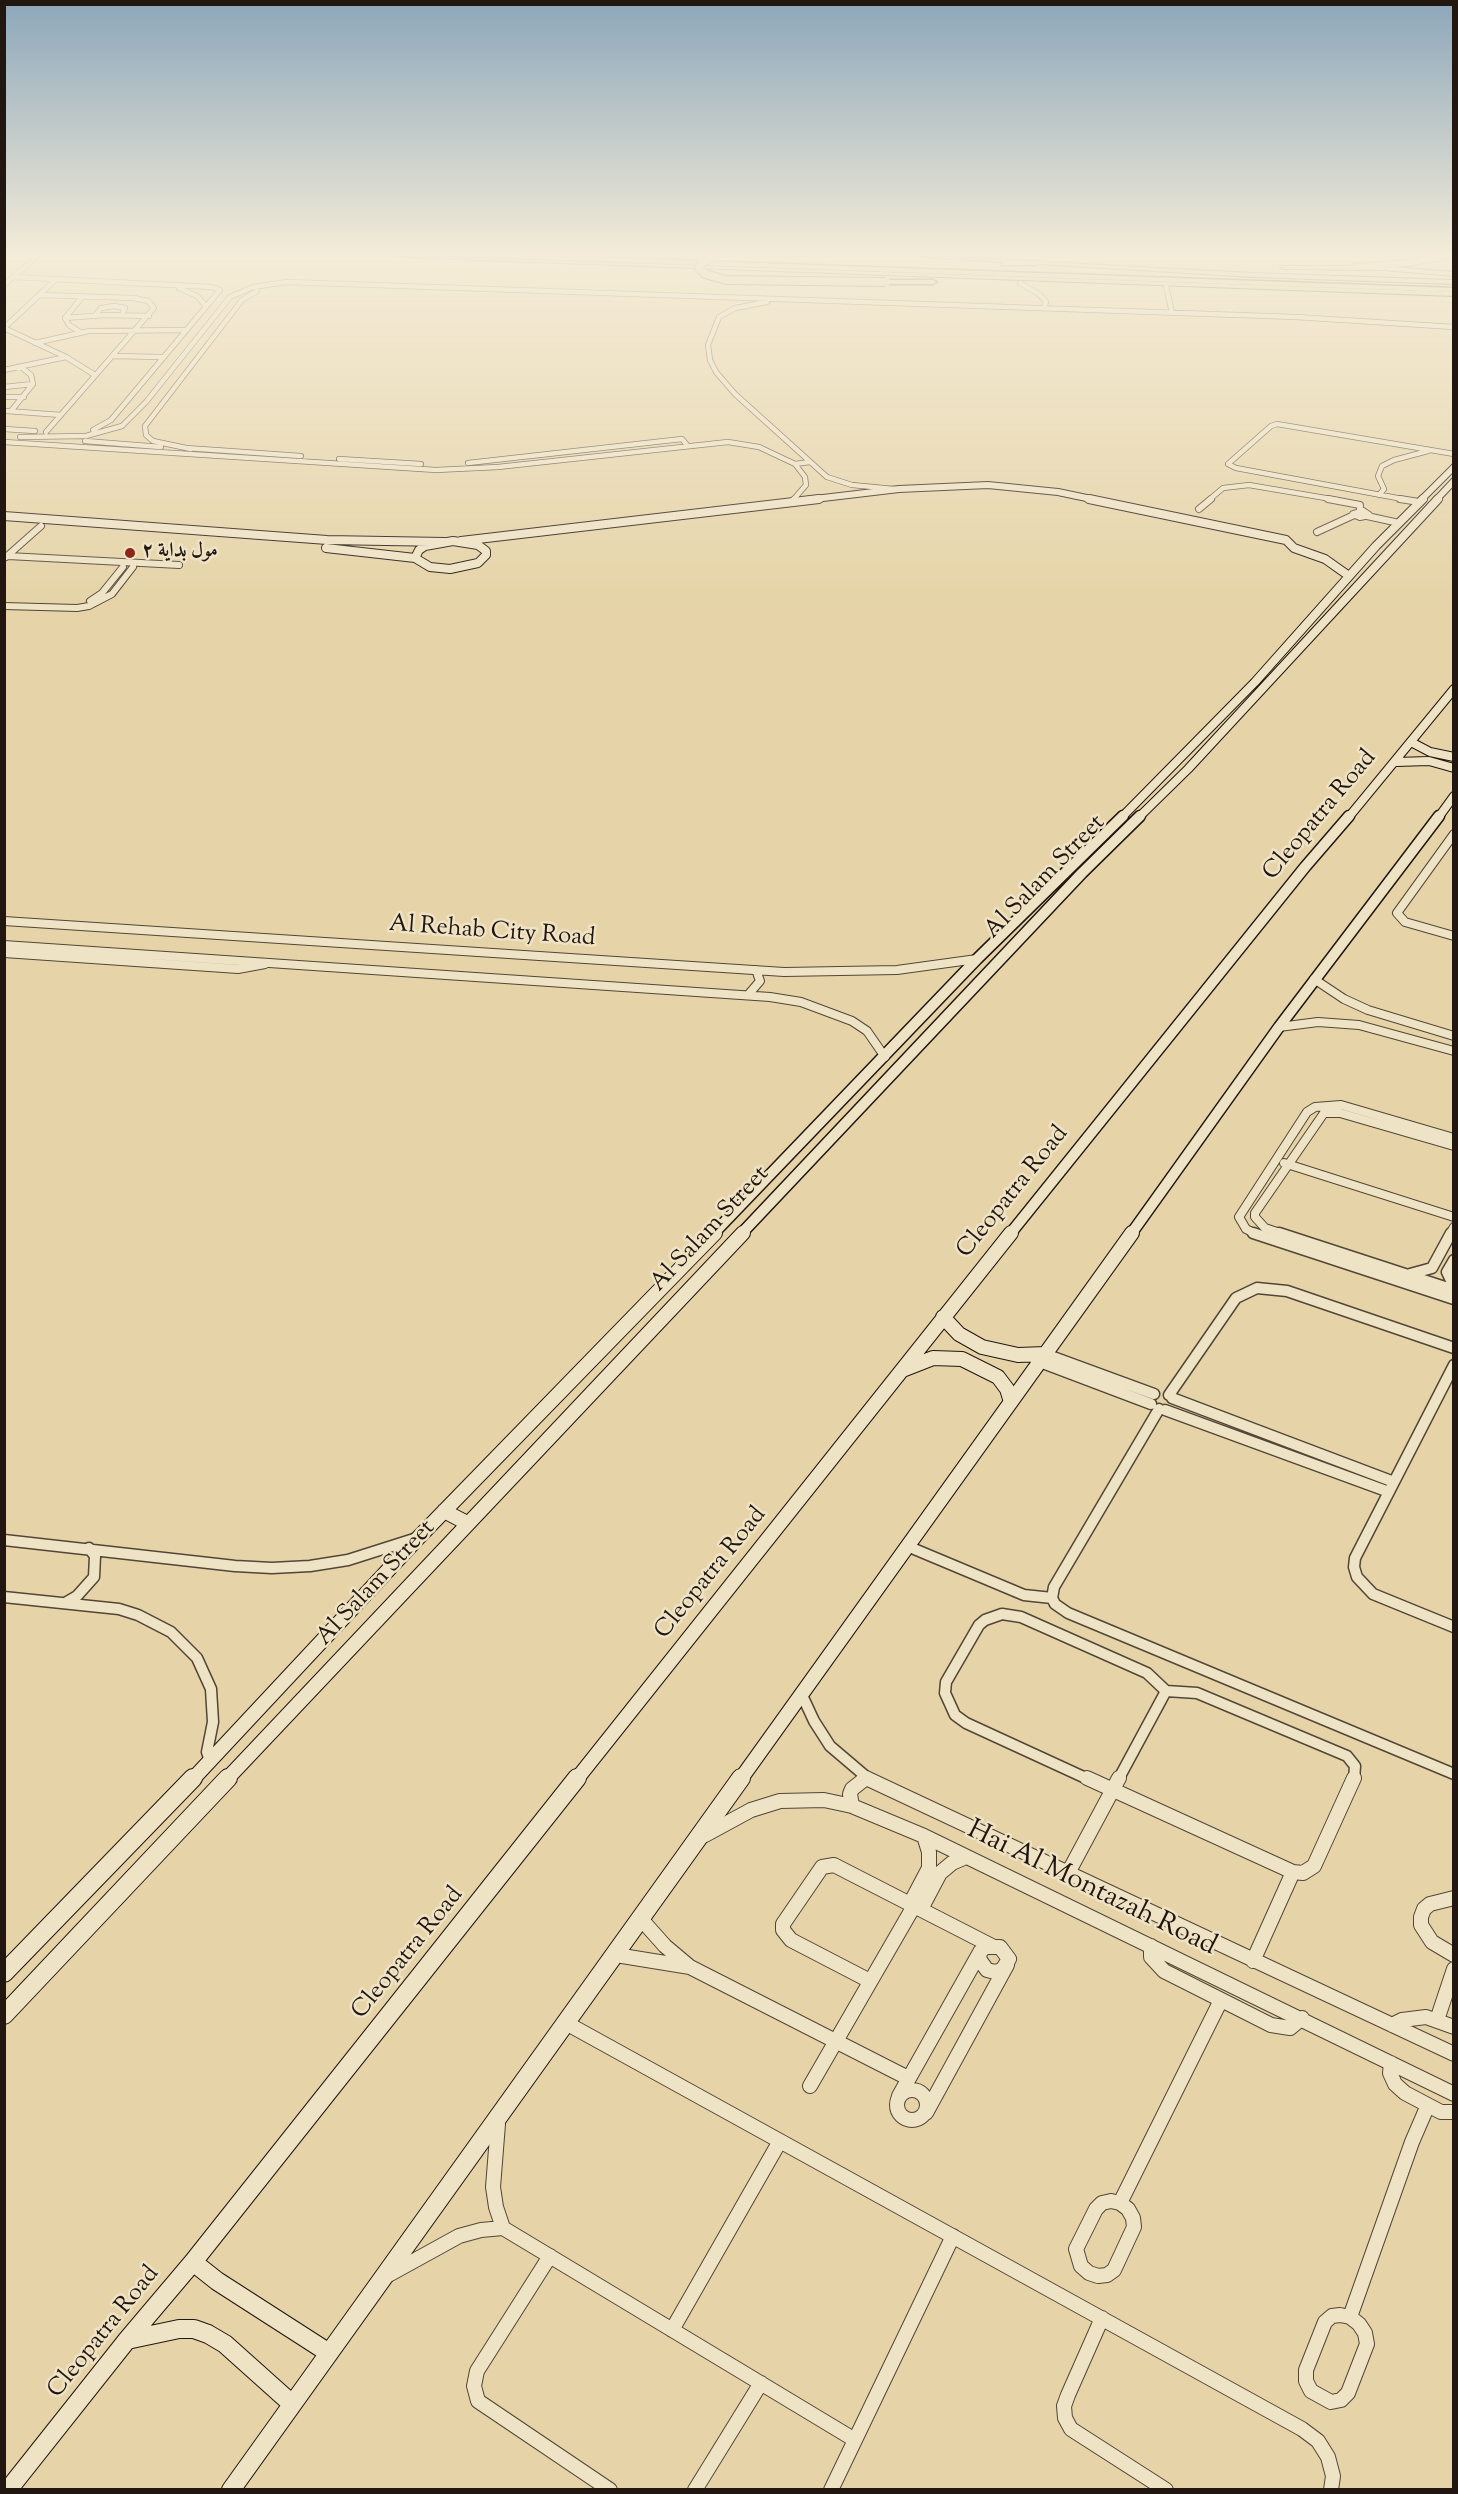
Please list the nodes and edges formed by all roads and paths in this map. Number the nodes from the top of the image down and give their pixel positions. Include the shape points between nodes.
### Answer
1 (29, 373) edge
2 (92, 373) edge
3 (149, 373) edge
4 (167, 373) edge
5 (184, 373) edge
6 (717, 373) edge
7 (95, 375) joint
8 (33, 384) junction
9 (4, 387) edge
10 (4, 397) edge
11 (24, 397) junction
12 (8, 411) edge
13 (61, 414) junction
14 (129, 421) junction
15 (147, 421) junction
16 (4, 429) edge
17 (46, 432) junction
18 (4, 436) edge
19 (20, 437) junction
20 (4, 442) edge
21 (687, 445) junction
22 (191, 449) junction
23 (1431, 450) junction
24 (275, 454) junction
25 (1454, 454) edge
26 (306, 456) junction
27 (268, 460) junction
28 (299, 462) junction
29 (810, 462) junction
30 (795, 464) junction
31 (1454, 467) edge
32 (1454, 481) edge
33 (899, 489) junction
34 (1381, 493) junction
35 (1421, 500) junction
36 (789, 502) junction
37 (1199, 509) dead end
38 (1360, 511) junction
39 (1354, 515) junction
40 (1368, 515) junction
41 (4, 516) edge
42 (1400, 522) junction
43 (4, 523) edge
44 (38, 525) junction
45 (1317, 532) dead end
46 (19, 538) junction
47 (27, 539) junction
48 (461, 541) junction
49 (371, 542) junction
50 (445, 542) junction
51 (363, 551) junction
52 (6, 555) edge
53 (415, 558) junction
54 (123, 567) junction
55 (133, 567) junction
56 (148, 567) junction
57 (177, 568) dead end
58 (1349, 576) junction
59 (4, 604) edge
60 (35, 604) junction
61 (1454, 689) edge
62 (1411, 742) junction
63 (1454, 757) edge
64 (1396, 762) junction
65 (1454, 768) edge
66 (1454, 796) edge
67 (1454, 834) edge
68 (1070, 870) junction
69 (1082, 873) junction
70 (4, 921) edge
71 (1454, 936) edge
72 (4, 945) edge
73 (4, 953) edge
74 (977, 959) junction
75 (271, 962) junction
76 (756, 970) junction
77 (1314, 979) junction
78 (748, 995) junction
79 (1381, 1015) junction
80 (1280, 1027) junction
81 (1372, 1027) junction
82 (1454, 1036) edge
83 (1454, 1051) edge
84 (885, 1057) junction
85 (1454, 1138) edge
86 (1454, 1146) edge
87 (1275, 1160) junction
88 (1288, 1164) junction
89 (1454, 1217) edge
90 (1454, 1227) edge
91 (1454, 1260) edge
92 (1406, 1274) junction
93 (1454, 1288) edge
94 (1454, 1299) edge
95 (943, 1317) junction
96 (1454, 1348) edge
97 (1042, 1358) junction
98 (1454, 1365) edge
99 (903, 1370) junction
100 (1171, 1397) junction
101 (1011, 1402) junction
102 (1157, 1404) junction
103 (1391, 1487) junction
104 (444, 1511) junction
105 (467, 1522) junction
106 (419, 1538) junction
107 (4, 1540) edge
108 (907, 1546) junction
109 (89, 1548) junction
110 (4, 1597) edge
111 (1052, 1598) junction
112 (64, 1603) junction
113 (1454, 1627) edge
114 (1166, 1690) junction
115 (801, 1693) junction
116 (210, 1761) junction
117 (1454, 1774) edge
118 (866, 1778) junction
119 (1112, 1789) junction
120 (852, 1806) junction
121 (924, 1836) junction
122 (699, 1838) junction
123 (966, 1857) junction
124 (1293, 1872) junction
125 (1068, 1873) junction
126 (1454, 1898) edge
127 (915, 1907) junction
128 (641, 1919) junction
129 (1151, 1946) junction
130 (986, 1949) junction
131 (616, 1955) junction
132 (1454, 1955) edge
133 (1253, 1961) junction
134 (1007, 1965) junction
135 (690, 1967) junction
136 (1454, 1968) edge
137 (4, 1973) edge
138 (870, 1981) junction
139 (1221, 2000) junction
140 (4, 2015) edge
141 (1302, 2018) junction
142 (1437, 2020) junction
143 (566, 2023) junction
144 (1392, 2025) junction
145 (1454, 2027) edge
146 (836, 2041) junction
147 (1454, 2054) edge
148 (1391, 2062) junction
149 (908, 2078) junction
150 (810, 2086) dead end
151 (1454, 2094) edge
152 (898, 2098) junction
153 (1428, 2105) junction
154 (1454, 2112) edge
155 (926, 2113) junction
156 (499, 2116) junction
157 (780, 2141) junction
158 (1120, 2203) junction
159 (503, 2228) junction
160 (953, 2236) junction
161 (550, 2256) junction
162 (193, 2262) junction
163 (382, 2278) junction
164 (1102, 2318) junction
165 (1350, 2318) junction
166 (672, 2330) junction
167 (127, 2340) junction
168 (329, 2353) junction
169 (761, 2383) junction
170 (292, 2404) junction
171 (855, 2440) junction
172 (8, 2490) edge
173 (231, 2490) edge
174 (610, 2490) edge
175 (695, 2490) edge
176 (831, 2490) edge
177 (1166, 2490) edge
178 (1330, 2490) edge

1 - 8 street
2 - 7 street
3 - 17 street via 108,424 82,432
4 - 14 street
5 - 15 street
6 - 29 street
7 - 13 street
8 - 9 street
8 - 11 street
10 - 11 street
11 - 12 street
12 - 13 street
13 - 17 street
14 - 15 street
14 - 19 street via 116,429 86,436
15 - 22 street via 144,431 150,440
16 - 17 street
18 - 19 street
19 - 22 street
20 - 27 street
21 - 26 street via 682,439 463,464
21 - 28 street via 461,470
21 - 30 street via 750,444
22 - 24 street
23 - 25 street
23 - 34 street via 1382,466 1378,473
23 - 34 street via 1277,424 1228,464
24 - 26 street
24 - 27 street via 277,457
26 - 28 street via 297,459
27 - 28 street
29 - 30 street
29 - 33 street via 838,481
30 - 36 street via 806,485
31 - 35 main road, Al Salam Street
32 - 69 main road, Al Salam Street via 1188,769
33 - 36 main road
33 - 58 main road via 970,485 1058,492 1286,540
34 - 35 street
35 - 42 main road, Al Salam Street
36 - 48 main road
37 - 38 street via 1223,488 1249,485 1354,503
38 - 39 street
38 - 40 street
39 - 40 street
39 - 45 street
40 - 42 street
41 - 49 main road
42 - 58 main road, Al Salam Street
43 - 44 main road
44 - 46 street
44 - 47 street
44 - 51 main road
46 - 47 street
46 - 52 street
47 - 52 street
48 - 50 main road
48 - 53 main road via 478,545 486,555 478,563 450,569 430,567
49 - 50 main road
49 - 51 main road
50 - 53 main road via 418,550
51 - 53 main road
52 - 54 street
52 - 56 street
54 - 55 street
54 - 60 street via 91,601
55 - 56 street
55 - 60 street via 111,594 98,603 77,608
56 - 57 street
58 - 68 main road, Al Salam Street via 1255,682
59 - 60 street
61 - 62 main road, Cleopatra Road
62 - 63 main road via 1430,752
62 - 64 main road, Cleopatra Road
64 - 65 main road via 1430,761
64 - 95 main road, Cleopatra Road via 1305,867
66 - 77 main road
67 - 71 street via 1397,913 1405,922
68 - 69 main road
68 - 74 main road, Al Salam Street
69 - 105 main road, Al Salam Street
70 - 76 street, Al Rehab City Road
72 - 75 street, Al Rehab City Road
73 - 75 street via 238,969
74 - 76 street, Al Rehab City Road via 869,971
74 - 84 main road, Al Salam Street
75 - 78 street, Al Rehab City Road
76 - 78 street via 758,986
77 - 79 street via 1344,999
77 - 80 main road
78 - 84 street, Al Rehab City Road via 801,1002 852,1021 867,1031
79 - 81 street
79 - 82 street
80 - 81 street via 1332,1022
80 - 97 main road
81 - 83 street
84 - 104 main road, Al Salam Street
85 - 87 street via 1348,1106 1327,1104 1307,1112
86 - 88 street via 1329,1112 1320,1116
87 - 88 street
87 - 94 street via 1240,1213 1246,1229
88 - 89 street
88 - 92 street via 1255,1214 1260,1225
90 - 92 street via 1432,1268
91 - 93 street via 1447,1272
92 - 93 street
95 - 97 main road via 959,1334 982,1347
95 - 99 main road, Cleopatra Road
96 - 100 street via 1287,1291 1257,1288 1236,1298
97 - 101 main road
97 - 102 street
98 - 103 street
99 - 101 main road via 933,1358 962,1359 998,1377
99 - 162 main road, Cleopatra Road
100 - 102 street
100 - 102 street via 1173,1407
100 - 103 street
101 - 108 main road
102 - 103 street
102 - 111 street via 1054,1587
103 - 113 street via 1355,1558 1357,1577 1373,1594
104 - 105 main road
104 - 106 main road, Al Salam Street
105 - 140 main road, Al Salam Street
106 - 109 street via 348,1560 272,1568
106 - 116 main road, Al Salam Street
107 - 109 street
108 - 111 street via 1024,1595
108 - 115 main road
109 - 112 street via 95,1556 94,1576 77,1596
110 - 112 street
111 - 117 street via 1068,1613
112 - 116 street via 138,1614 185,1643 197,1658 211,1689 213,1722 207,1752
114 - 119 street
114 - 119 street via 1147,1672 1011,1615 993,1616 979,1625 946,1682 949,1704 966,1724
114 - 124 street via 1197,1693 1352,1761 1354,1777 1314,1866 1303,1873
115 - 118 street, Hai Al Montazah Road via 830,1746
115 - 122 main road
116 - 137 main road, Al Salam Street
118 - 120 street via 852,1789
118 - 125 street, Hai Al Montazah Road
119 - 124 street
119 - 125 street
120 - 121 street, Hai Al Montazah Road
120 - 122 street, Hai Al Montazah Road via 816,1799 780,1801 751,1810
121 - 123 street, Hai Al Montazah Road
121 - 127 street via 929,1868
122 - 128 main road
123 - 127 street via 940,1873
123 - 129 street, Hai Al Montazah Road
124 - 133 street
125 - 133 street, Hai Al Montazah Road
126 - 132 street via 1430,1904 1421,1917 1421,1925 1432,1942
127 - 130 street
127 - 138 street
127 - 138 street via 828,1865 818,1871 783,1924 791,1940
128 - 131 main road
128 - 135 street
129 - 139 street via 1151,1958 1158,1968
129 - 141 street, Hai Al Montazah Road
130 - 134 street via 1006,1952
130 - 134 street via 979,1959 987,1970 995,1972
130 - 149 street
131 - 135 street
131 - 143 main road
133 - 144 street, Hai Al Montazah Road
134 - 155 street
135 - 146 street
136 - 142 street
138 - 146 street
139 - 141 street via 1281,2028 1290,2028
139 - 158 street
141 - 148 street, Hai Al Montazah Road
142 - 144 street via 1413,2018
142 - 145 street
143 - 156 main road
143 - 157 street
144 - 147 street, Hai Al Montazah Road
146 - 149 street
146 - 150 street
148 - 151 street, Hai Al Montazah Road
148 - 153 street via 1395,2084
149 - 152 street
152 - 155 street via 898,2113 905,2118 913,2120
152 - 155 street via 903,2092 919,2092 928,2105
153 - 154 street via 1442,2112
153 - 165 street
156 - 159 street via 493,2187
156 - 163 main road
157 - 160 street
157 - 166 street
158 - 158 street via 1102,2203 1096,2209 1077,2249 1077,2258 1089,2273 1107,2275 1114,2270 1134,2228 1128,2209
159 - 161 street
159 - 163 street via 459,2236
160 - 164 street
160 - 171 street
161 - 166 street
161 - 174 street via 477,2371 474,2386 478,2401
162 - 167 main road, Cleopatra Road
162 - 168 main road
163 - 168 main road
164 - 177 street via 1064,2406 1065,2418 1071,2429
164 - 178 street via 1302,2429 1328,2457 1333,2476
165 - 165 street via 1332,2316 1325,2322 1306,2370 1311,2391 1331,2402 1348,2393 1367,2344 1365,2333
166 - 169 street
167 - 170 main road via 179,2328 208,2334 225,2344
167 - 172 main road, Cleopatra Road
168 - 170 main road
169 - 171 street
169 - 175 street
170 - 173 main road
171 - 176 street

